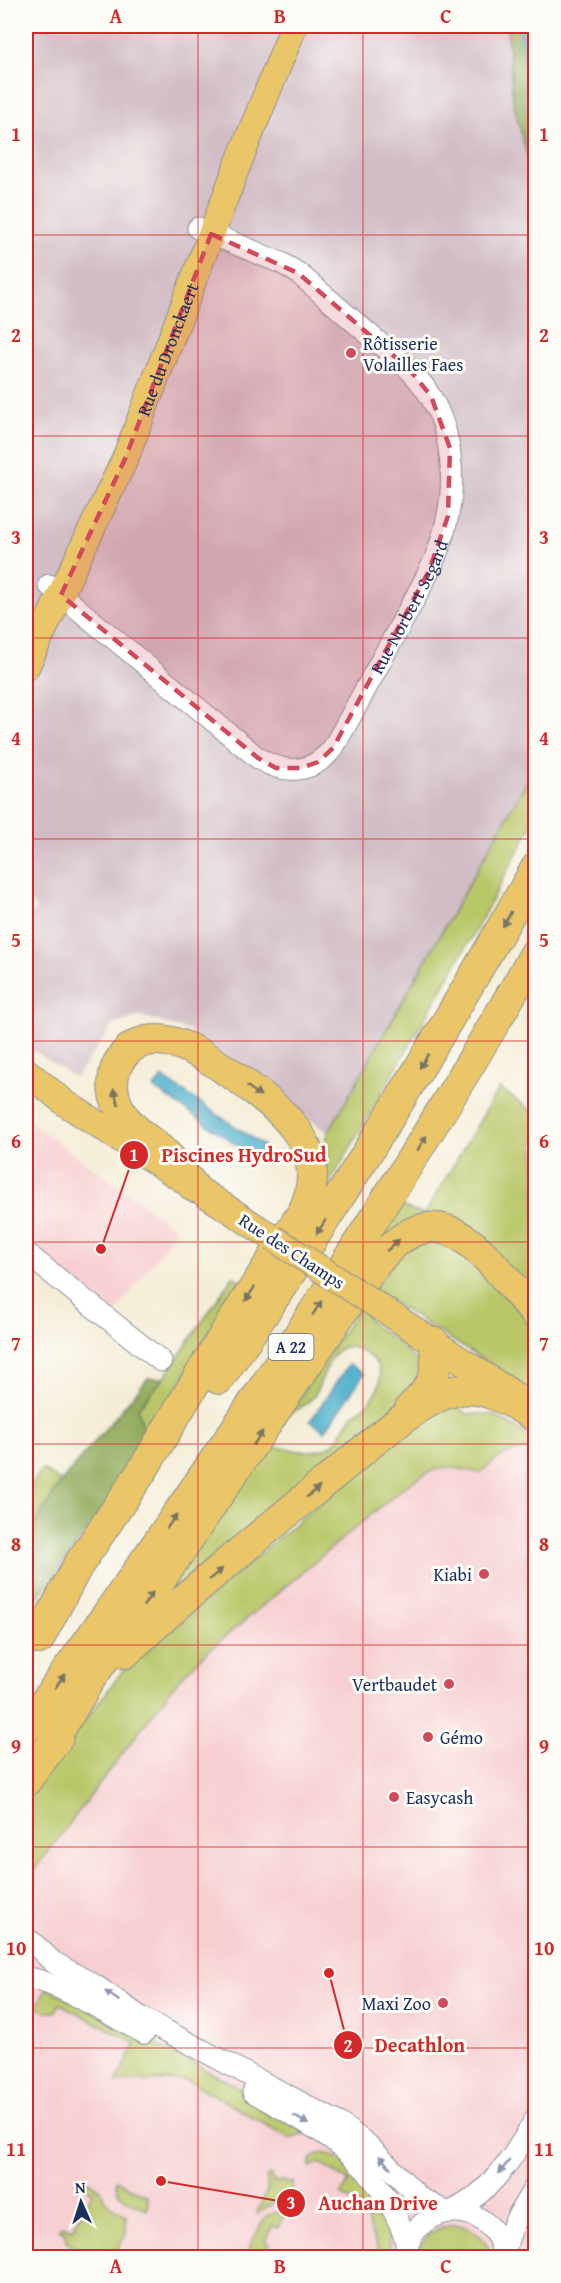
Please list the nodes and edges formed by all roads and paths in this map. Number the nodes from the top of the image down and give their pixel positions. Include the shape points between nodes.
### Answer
1 (284, 26) edge
2 (294, 26) edge
3 (205, 231) junction
4 (55, 590) junction
5 (26, 635) edge
6 (26, 667) edge
7 (536, 868) edge
8 (536, 952) edge
9 (26, 1071) edge
10 (26, 1081) edge
11 (65, 1103) junction
12 (194, 1187) junction
13 (26, 1253) edge
14 (536, 1314) edge
15 (434, 1342) junction
16 (161, 1361) dead end
17 (531, 1409) edge
18 (396, 1424) junction
19 (32, 1648) edge
20 (26, 1728) edge
21 (46, 1753) junction
22 (26, 1781) edge
23 (29, 1934) edge
24 (26, 1969) edge
25 (26, 1978) edge
26 (536, 2118) edge
27 (536, 2185) edge
28 (449, 2212) junction
29 (406, 2253) edge
30 (504, 2257) edge

1 - 3 main road, Rue du Dronckaert via 241,119
2 - 3 main road, Rue du Dronckaert
3 - 4 main road, Rue du Dronckaert
3 - 4 street, Rue Norbert Segard via 298,273 425,387 443,422 451,461 448,516 435,557 333,748 318,762 292,769 276,768 258,758
4 - 5 main road, Rue du Dronckaert
4 - 6 main road, Rue du Dronckaert
7 -> 19 highway, A 22 via 454,1011 317,1233
20 -> 8 highway, A 22 via 183,1507 326,1294
9 - 11 main road, Rue des Champs
10 - 11 main road, Rue des Champs
11 - 12 main road, Rue des Champs
12 - 15 main road, Rue des Champs, bridge
12 -> 19 highway via 168,1156 128,1121 115,1101 113,1070 119,1060 143,1042 167,1041 194,1051 266,1099 304,1142 312,1170 310,1192 304,1209 142,1471 77,1566
13 - 16 street
21 -> 14 highway via 90,1679 392,1245 422,1228 455,1232 485,1256
15 - 17 main road, Rue des Champs
15 - 18 highway via 436,1374 429,1388
17 - 18 highway via 491,1393 466,1389 440,1396
21 -> 18 highway via 126,1653
21 - 22 highway
23 - 24 street via 32,1957
28 -> 23 street via 420,2198 367,2144 339,2123 142,2018 53,1962
25 -> 29 street via 93,2006 234,2080 337,2142 354,2155 378,2184 400,2225
26 -> 28 street via 492,2181 469,2203
27 - 30 street via 516,2218
28 - 29 street via 421,2224
28 - 30 street via 468,2213 485,2222 498,2237

